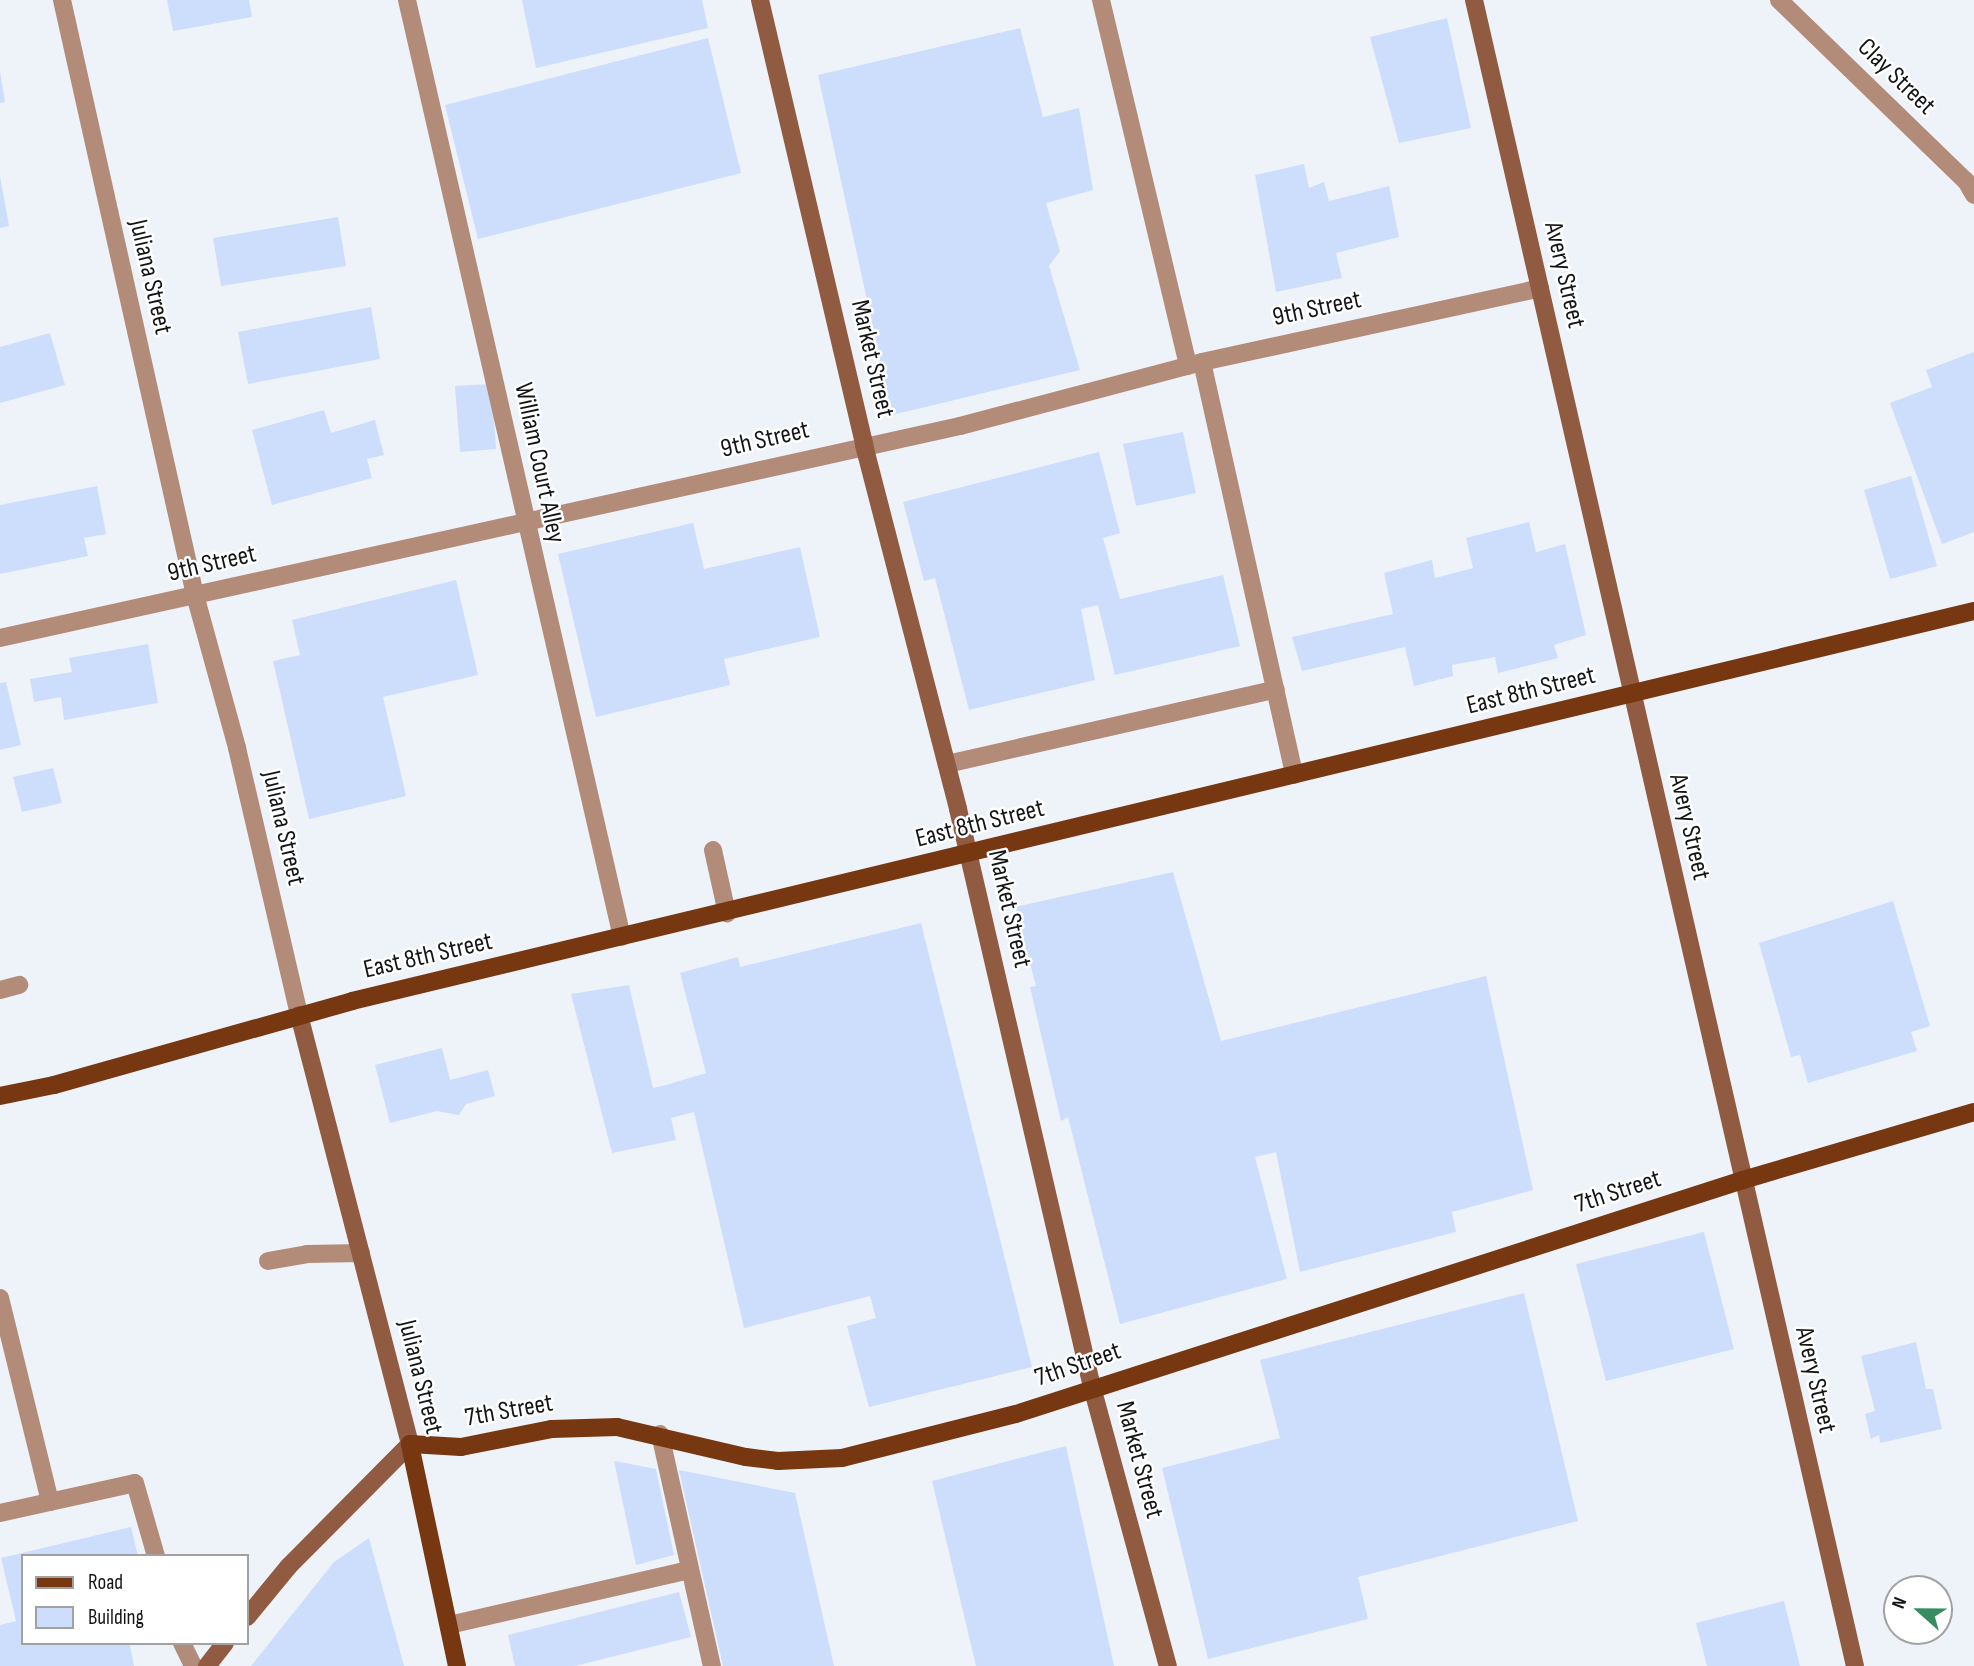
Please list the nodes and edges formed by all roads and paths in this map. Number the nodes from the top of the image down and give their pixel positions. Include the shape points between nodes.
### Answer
1 (62, 0) edge
2 (407, 0) edge
3 (760, 0) edge
4 (1101, 0) edge
5 (1474, 0) edge
6 (1779, 0) edge
7 (1974, 195) edge
8 (1540, 288) junction
9 (1195, 364) junction
10 (864, 445) junction
11 (524, 521) junction
12 (195, 595) junction
13 (1974, 611) edge
14 (0, 638) edge
15 (1276, 689) junction
16 (1632, 693) junction
17 (947, 764) junction
18 (1294, 775) junction
19 (713, 850) dead end
20 (969, 853) junction
21 (727, 913) junction
22 (622, 937) junction
23 (19, 985) dead end
24 (0, 990) edge
25 (299, 1015) junction
26 (0, 1096) edge
27 (1974, 1112) edge
28 (1743, 1180) junction
29 (361, 1253) junction
30 (268, 1261) dead end
31 (0, 1298) edge
32 (1092, 1387) junction
33 (660, 1434) junction
34 (410, 1444) junction
35 (50, 1502) junction
36 (0, 1513) edge
37 (155, 1554) edge
38 (691, 1570) junction
39 (248, 1616) edge
40 (449, 1625) junction
41 (183, 1645) edge
42 (223, 1645) edge
43 (193, 1666) edge
44 (206, 1666) edge
45 (457, 1666) edge
46 (712, 1666) edge
47 (1168, 1666) edge
48 (1855, 1666) edge

1 - 12 street, Juliana Street
2 - 11 street, William Court Alley via 471,265
3 - 10 street, Market Street
4 - 9 street
5 - 8 street, Avery Street
6 - 7 street, Clay Street via 1966,181
8 - 9 street, 9th Street
8 - 16 street, Avery Street
9 - 10 street, 9th Street via 961,426
9 - 15 street
10 - 11 street, 9th Street
10 - 17 street, Market Street
11 - 12 street, 9th Street
11 - 22 street, William Court Alley
12 - 14 street, 9th Street
12 - 25 street, Juliana Street via 237,748
13 - 16 main road, East 8th Street
15 - 17 street
15 - 18 street
16 - 18 main road, East 8th Street
16 - 28 street, Avery Street
17 - 20 street, Market Street
18 - 20 main road, East 8th Street
19 - 21 street
20 - 21 main road, East 8th Street
20 - 32 street, Market Street
21 - 22 main road, East 8th Street
22 - 25 main road, East 8th Street
23 - 24 street
25 - 26 main road, East 8th Street via 54,1085
25 - 29 street, Juliana Street
27 - 28 main road, 7th Street
28 - 32 main road, 7th Street
28 - 48 street, Avery Street
29 - 30 street via 307,1254
29 - 34 street, Juliana Street
31 - 35 street
32 - 33 main road, 7th Street via 1016,1414 842,1458 778,1461
32 - 47 street, Market Street
33 - 34 main road, 7th Street via 585,1426 461,1447
33 - 38 street
34 - 39 street via 289,1566
34 - 40 main road, Juliana Street
35 - 36 street
35 - 37 street via 135,1483
38 - 40 street
38 - 46 street
40 - 45 main road, Juliana Street
41 - 43 street
42 - 44 street

